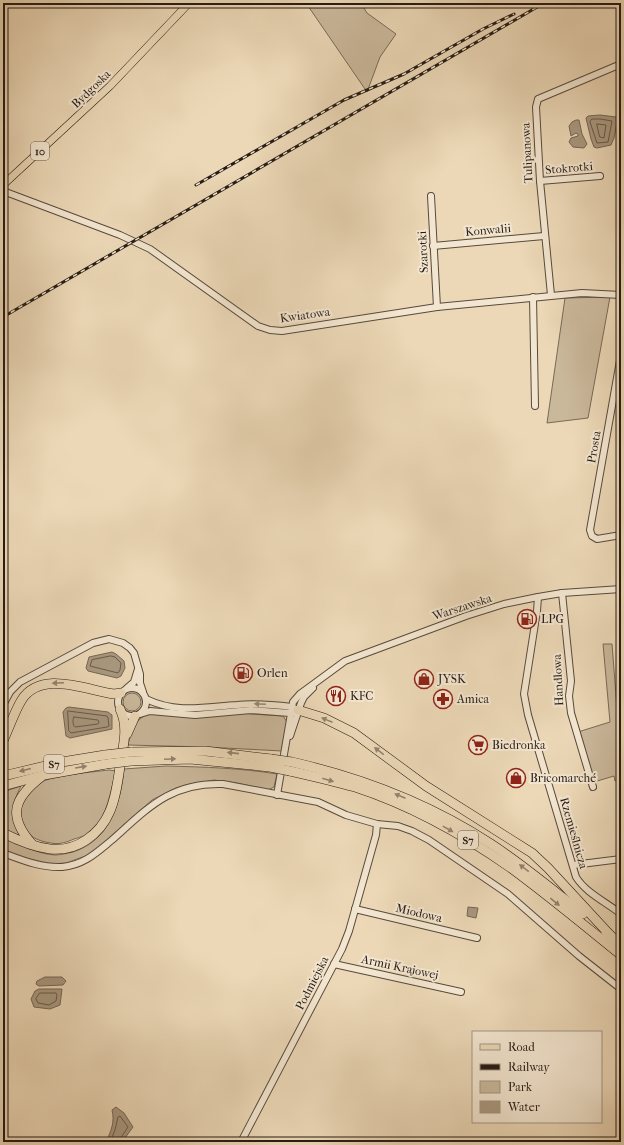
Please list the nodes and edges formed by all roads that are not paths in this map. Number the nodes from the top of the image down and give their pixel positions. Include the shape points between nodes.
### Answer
1 (189, 3) edge
2 (621, 64) edge
3 (600, 176) dead end
4 (540, 181) junction
5 (3, 185) edge
6 (3, 191) edge
7 (431, 196) dead end
8 (544, 236) junction
9 (433, 246) junction
10 (621, 294) edge
11 (551, 295) junction
12 (533, 297) junction
13 (437, 306) junction
14 (621, 356) edge
15 (620, 364) edge
16 (535, 406) dead end
17 (621, 535) edge
18 (621, 589) edge
19 (562, 593) junction
20 (538, 596) junction
21 (138, 666) junction
22 (124, 691) junction
23 (143, 692) junction
24 (146, 699) junction
25 (3, 705) edge
26 (120, 709) junction
27 (294, 710) junction
28 (138, 715) junction
29 (3, 741) edge
30 (124, 741) junction
31 (106, 760) junction
32 (291, 767) junction
33 (44, 775) junction
34 (3, 776) edge
35 (3, 786) edge
36 (593, 787) dead end
37 (276, 795) junction
38 (377, 824) junction
39 (3, 833) edge
40 (32, 844) junction
41 (3, 853) edge
42 (621, 859) edge
43 (573, 865) junction
44 (355, 909) junction
45 (621, 914) edge
46 (610, 935) junction
47 (477, 938) dead end
48 (621, 944) edge
49 (621, 955) edge
50 (334, 964) junction
51 (621, 989) edge
52 (461, 992) dead end
53 (241, 1142) edge

1 - 5 main road, Bydgoska / 10 via 110,86
2 - 4 street, Tulipanowa via 538,99 536,107
3 - 4 street, Stokrotki
4 - 8 street, Tulipanowa
6 - 13 street, Kwiatowa via 145,246 258,326 270,330 282,331
7 - 9 street, Szarotki
8 - 9 street, Konwalii
8 - 11 street, Tulipanowa
9 - 13 street, Szarotki
10 - 11 street, Kwiatowa
11 - 12 street, Kwiatowa
12 - 13 street, Kwiatowa
12 - 16 street
14 - 15 street, Prosta
15 - 17 street, Prosta via 590,530 592,536 597,538
18 - 19 street, Warszawska
19 - 20 street, Warszawska
19 - 36 street, Handlowa via 571,681 571,713
20 - 27 street, Warszawska via 466,616 345,661 321,679
20 - 43 street, Rzemieślnicza via 524,694
21 - 22 street via 134,682
21 - 23 street
21 - 25 street via 134,653 123,643 109,639 93,643 20,682 10,692
22 - 23 street via 136,688
22 - 26 street via 118,701
22 -> 29 highway via 106,693 67,683 40,686 27,693 21,700
23 - 24 street
27 -> 24 street via 248,704 191,709
24 - 28 street via 146,707
26 - 28 street via 126,715
26 - 30 highway via 125,724
27 - 28 street via 195,714 150,711
27 - 37 street, Warszawska
46 -> 27 highway via 532,853 426,786 354,733 324,718
28 - 30 highway
30 - 40 highway via 111,810 101,827 82,843 67,848 51,849
31 - 32 highway, S7, bridge via 131,757 190,759 271,763
33 -> 31 highway, S7
31 -> 34 highway, S7 via 56,763
46 -> 32 highway, S7 via 491,844 440,814 381,788 319,768
32 -> 49 highway, S7 via 378,796 449,829 511,868
33 - 35 highway, S7
33 - 40 highway via 24,791 18,802 18,823
37 - 38 street via 318,802 346,815
37 - 41 street via 224,784 184,789 150,806 92,857 75,864 44,866
38 - 44 street, Podmiejska
38 - 51 street via 398,826 412,831 456,858 508,894
39 - 40 highway
42 - 43 street
43 - 45 street, Rzemieślnicza via 581,885
44 - 47 street, Miodowa
44 - 50 street, Podmiejska
46 - 48 highway, S7
50 - 52 street, Armii Krajowej
50 - 53 street, Podmiejska

